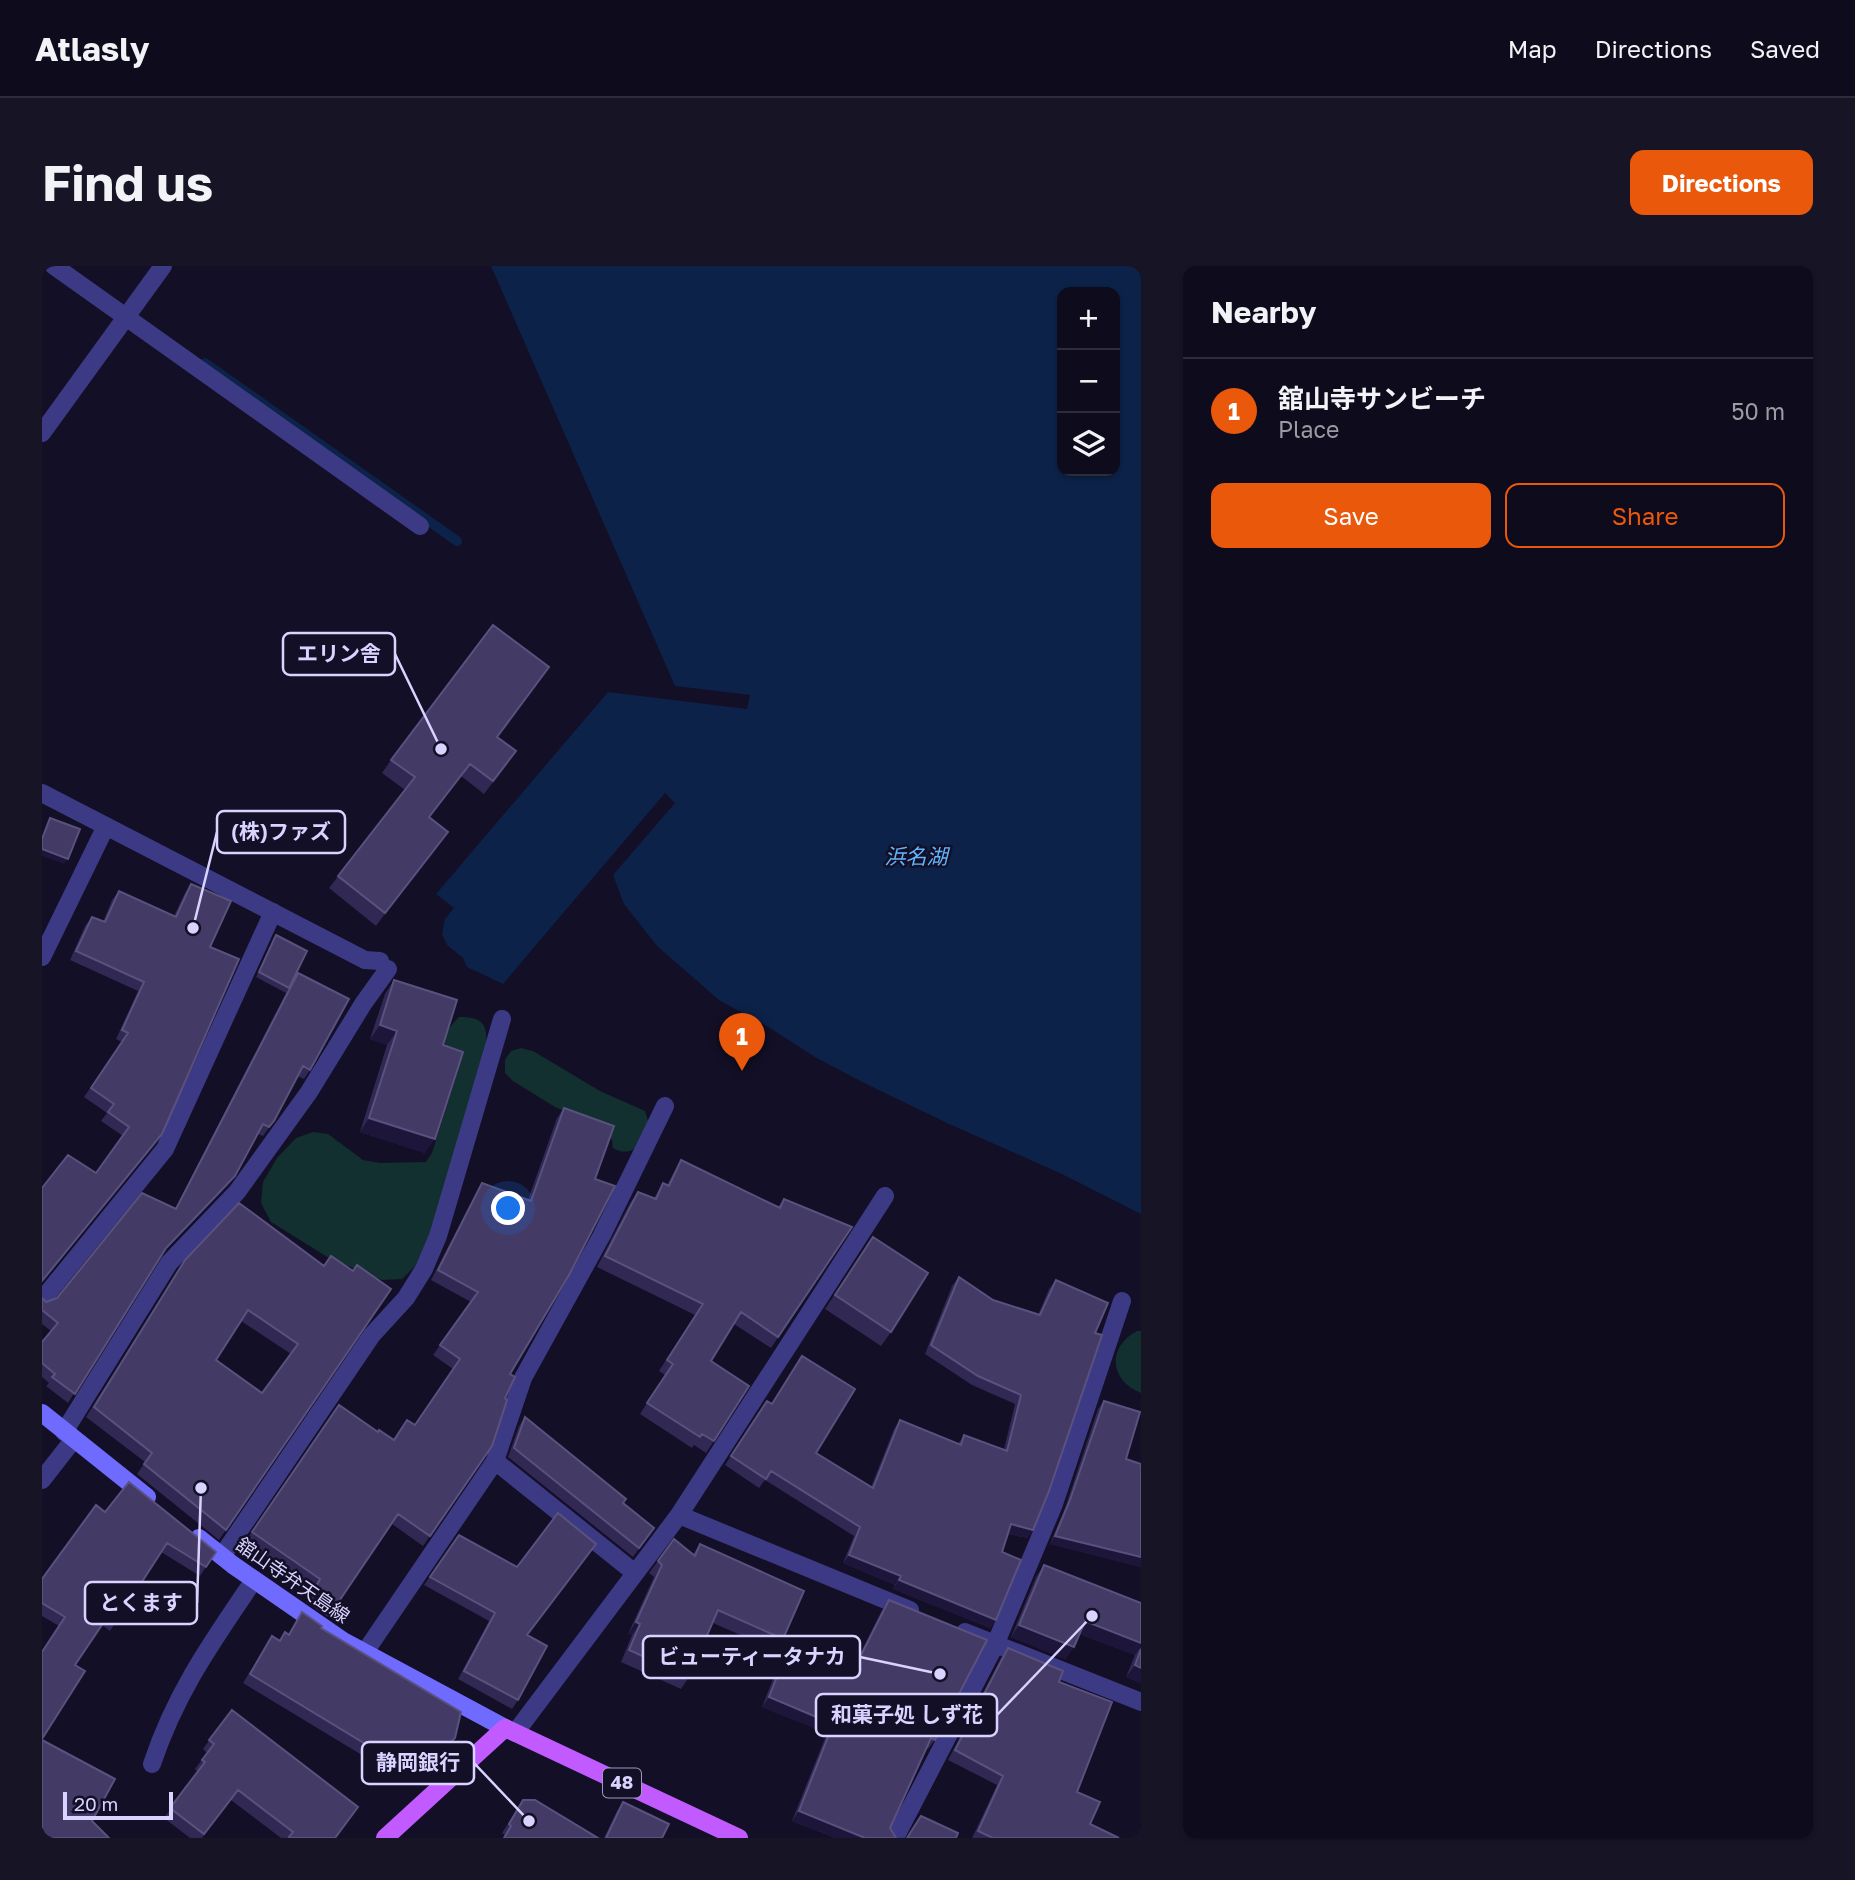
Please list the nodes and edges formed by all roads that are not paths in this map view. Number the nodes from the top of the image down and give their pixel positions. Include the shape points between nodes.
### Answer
1 (54, 266) edge
2 (163, 266) edge
3 (126, 317) junction
4 (42, 433) edge
5 (420, 526) dead end
6 (43, 796) edge
7 (106, 827) junction
8 (273, 912) junction
9 (42, 957) edge
10 (502, 1019) dead end
11 (665, 1106) dead end
12 (885, 1196) dead end
13 (42, 1300) edge
14 (1122, 1301) dead end
15 (42, 1413) edge
16 (69, 1435) junction
17 (495, 1461) junction
18 (42, 1480) edge
19 (158, 1506) edge
20 (679, 1515) junction
21 (190, 1531) edge
22 (222, 1556) junction
23 (635, 1573) junction
24 (254, 1580) junction
25 (995, 1644) junction
26 (365, 1653) junction
27 (1141, 1702) edge
28 (510, 1731) junction
29 (152, 1764) dead end
30 (385, 1838) edge
31 (739, 1838) edge
32 (895, 1838) edge

1 - 3 street
2 - 3 street
3 - 4 street
3 - 5 street
6 - 7 street
7 - 8 street
7 - 9 street
8 - 13 street via 165,1149
8 - 16 street via 365,960 384,965 309,1092 237,1192 169,1263
10 - 22 street via 438,1236 424,1269 406,1298 372,1335
11 - 17 street via 602,1235 523,1378
12 - 20 street
14 - 25 street via 1054,1504
15 - 16 main road
16 - 18 street
16 - 19 main road
17 - 23 street
17 - 26 street
20 - 23 street
20 - 25 street
21 - 22 main road, 舘山寺弁天島線
22 - 24 main road, 舘山寺弁天島線
23 - 28 street
24 - 26 main road, 舘山寺弁天島線
24 - 29 street via 178,1697
25 - 27 street
25 - 32 street
26 - 28 main road, 舘山寺弁天島線
28 - 30 main road
28 - 31 main road, 48

